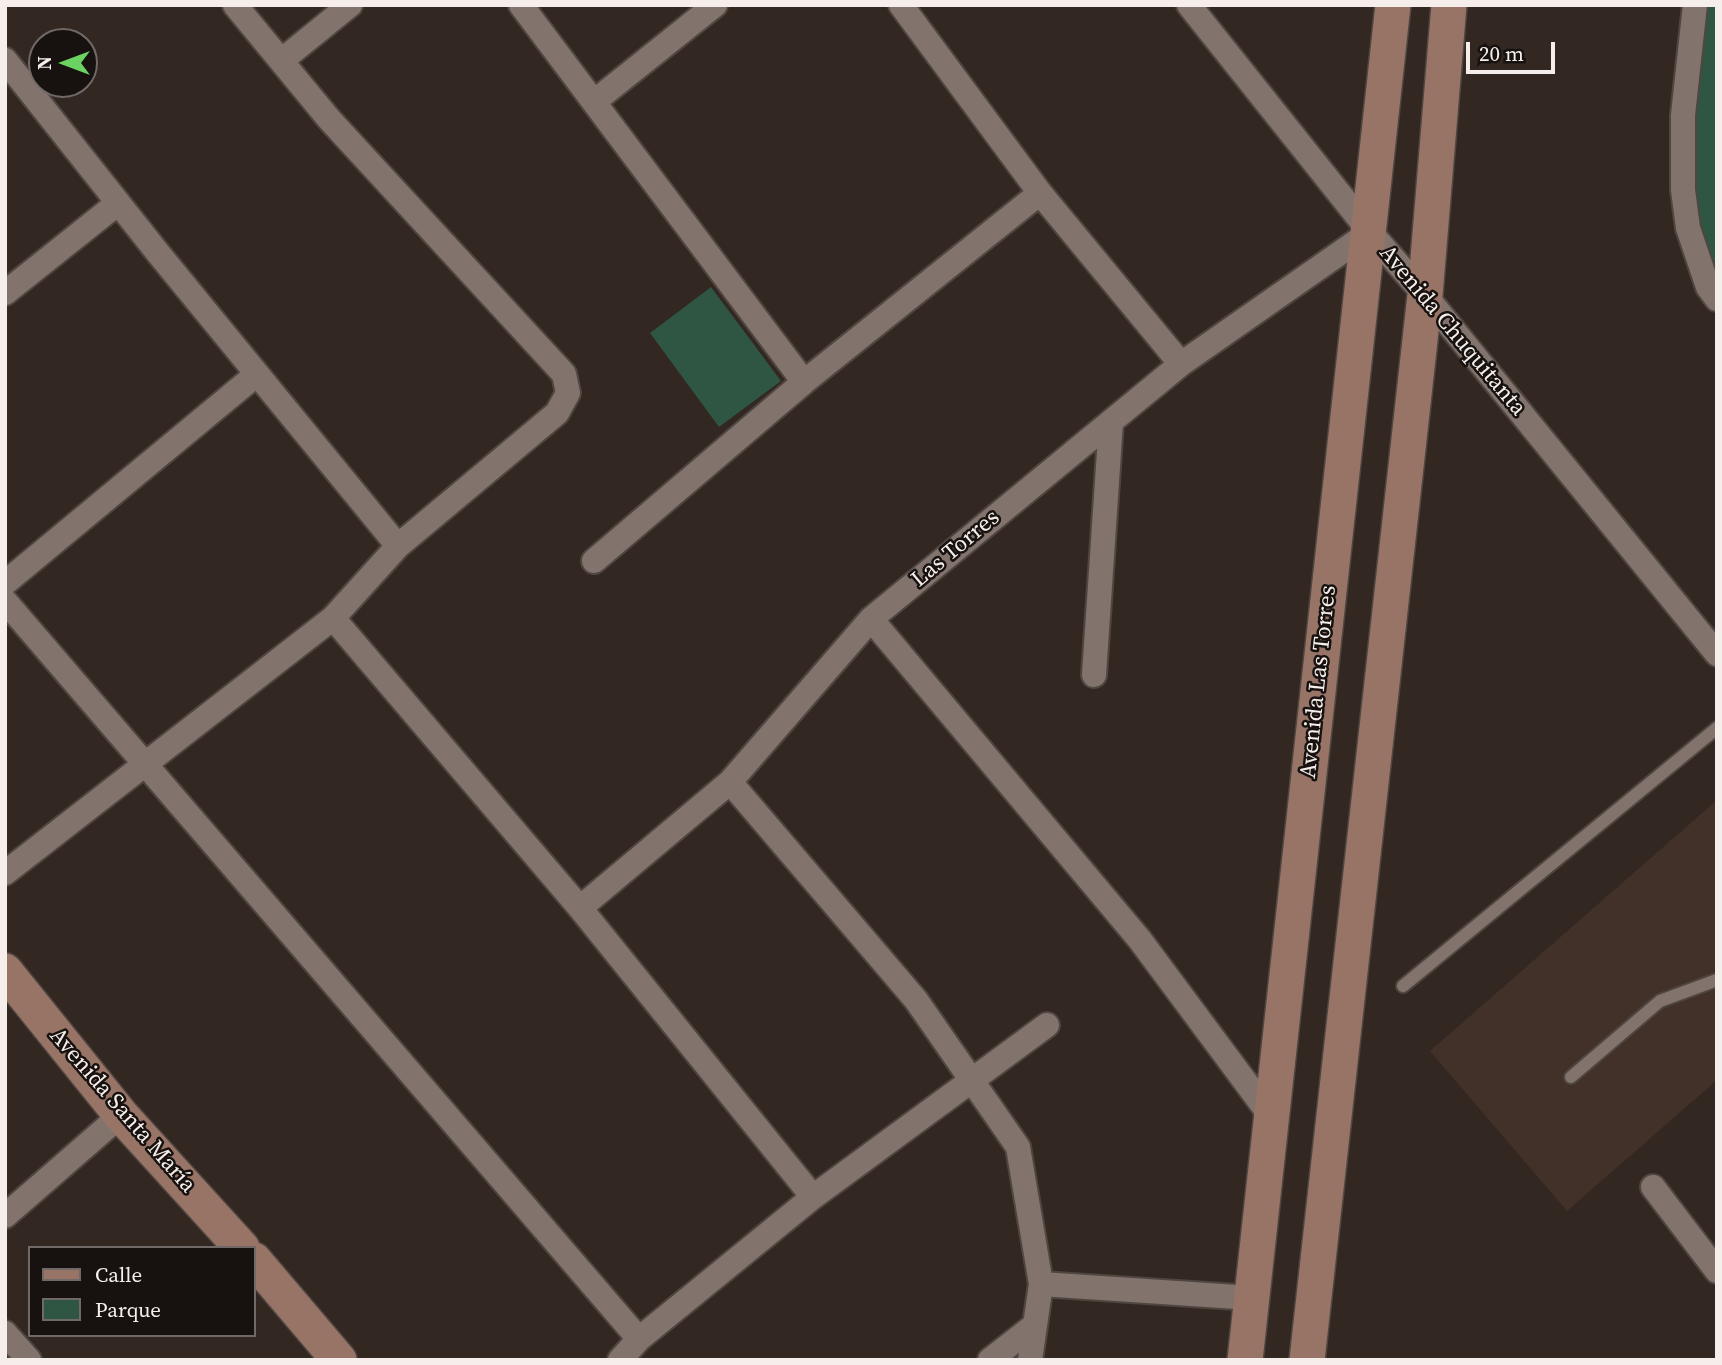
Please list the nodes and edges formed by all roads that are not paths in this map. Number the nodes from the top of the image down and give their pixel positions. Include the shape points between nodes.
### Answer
1 (235, 5) edge
2 (350, 5) edge
3 (521, 5) edge
4 (715, 5) edge
5 (901, 5) edge
6 (1189, 5) edge
7 (1393, 5) edge
8 (1449, 5) edge
9 (1695, 5) edge
10 (5, 60) edge
11 (281, 61) junction
12 (595, 101) junction
13 (1040, 193) junction
14 (118, 203) junction
15 (1370, 232) junction
16 (5, 293) edge
17 (1425, 295) junction
18 (1717, 299) edge
19 (1181, 364) junction
20 (257, 374) junction
21 (804, 382) junction
22 (1111, 422) junction
23 (398, 546) junction
24 (594, 561) dead end
25 (5, 583) edge
26 (5, 601) edge
27 (333, 618) junction
28 (871, 619) junction
29 (1712, 638) edge
30 (1094, 675) dead end
31 (1717, 728) edge
32 (144, 764) junction
33 (730, 782) junction
34 (5, 873) edge
35 (580, 908) junction
36 (5, 971) edge
37 (1717, 980) edge
38 (1403, 986) dead end
39 (1046, 1025) dead end
40 (1571, 1077) dead end
41 (972, 1080) junction
42 (121, 1115) junction
43 (1270, 1115) junction
44 (1653, 1187) dead end
45 (813, 1197) junction
46 (5, 1216) edge
47 (240, 1246) edge
48 (256, 1262) edge
49 (1717, 1271) edge
50 (1041, 1284) junction
51 (1252, 1298) junction
52 (1035, 1325) junction
53 (5, 1333) edge
54 (639, 1339) junction
55 (29, 1360) edge
56 (339, 1360) edge
57 (620, 1360) edge
58 (990, 1360) edge
59 (1030, 1360) edge
60 (1245, 1360) edge
61 (1307, 1360) edge

1 - 11 street
2 - 11 street
3 - 12 street
4 - 12 street
5 - 13 street
6 - 15 street, Avenida Chuquitanta
7 - 15 street, Avenida Las Torres
8 - 17 street
9 - 18 street via 1682,115 1682,190 1688,228 1708,287
10 - 14 street
11 - 23 street via 564,374 568,393 557,413
12 - 21 street
13 - 19 street
13 - 21 street
14 - 16 street
14 - 20 street
15 - 17 street, Avenida Chuquitanta
15 - 19 street, Las Torres
15 - 43 street, Avenida Las Torres
17 - 29 street, Avenida Chuquitanta
17 - 61 street
19 - 22 street, Las Torres
20 - 23 street
20 - 25 street
21 - 24 street
22 - 28 street, Las Torres
22 - 30 street
23 - 27 street
26 - 32 street
27 - 32 street
27 - 35 street
28 - 33 street, Las Torres
28 - 43 street via 1140,940
31 - 38 lane
32 - 34 street
32 - 54 street
33 - 35 street, Las Torres
33 - 41 street via 916,1000
35 - 45 street
36 - 42 street, Avenida Santa María
37 - 40 lane via 1660,1001
39 - 41 street
41 - 45 street
41 - 50 street via 1018,1147
42 - 46 street
42 - 47 street, Avenida Santa María
43 - 51 street, Avenida Las Torres
44 - 49 street
45 - 54 street
48 - 56 street
50 - 51 street
50 - 52 street
51 - 60 street, Avenida Las Torres
52 - 58 street
52 - 59 street
53 - 55 street
54 - 57 street

